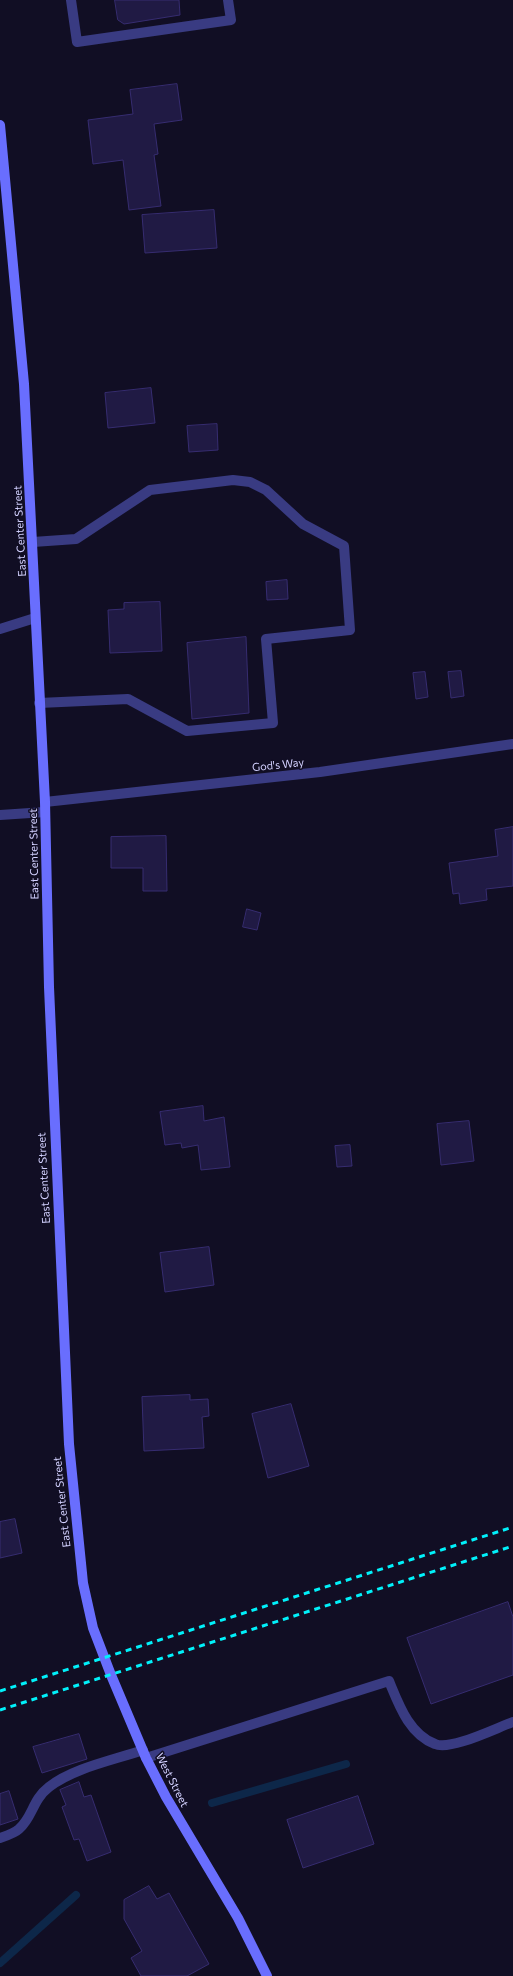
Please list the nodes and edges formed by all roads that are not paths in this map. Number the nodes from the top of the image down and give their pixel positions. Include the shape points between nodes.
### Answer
1 (71, 0) edge
2 (228, 0) edge
3 (0, 125) edge
4 (33, 542) junction
5 (35, 618) junction
6 (0, 629) edge
7 (40, 703) junction
8 (513, 744) edge
9 (45, 807) junction
10 (0, 815) edge
11 (83, 1583) joint
12 (513, 1722) edge
13 (145, 1754) junction
14 (0, 1838) edge
15 (266, 1976) edge

1 - 2 street via 78,42 231,20
3 - 4 main road, East Center Street via 23,376
4 - 5 main road, East Center Street
4 - 7 street via 76,539 150,490 233,480 250,482 266,490 303,524 344,546 350,630 266,639 273,723 187,731 128,699
5 - 6 street
5 - 7 main road, East Center Street
7 - 9 main road, East Center Street
8 - 9 street, God's Way via 320,772
9 - 10 street, God's Way
9 - 11 main road, East Center Street via 51,1050 69,1444
11 - 13 main road, West Street via 93,1628
12 - 13 street via 448,1745 435,1744 409,1724 389,1682
13 - 14 street via 70,1775 50,1786 38,1796 19,1830
13 - 15 main road, West Street via 166,1797 238,1918

